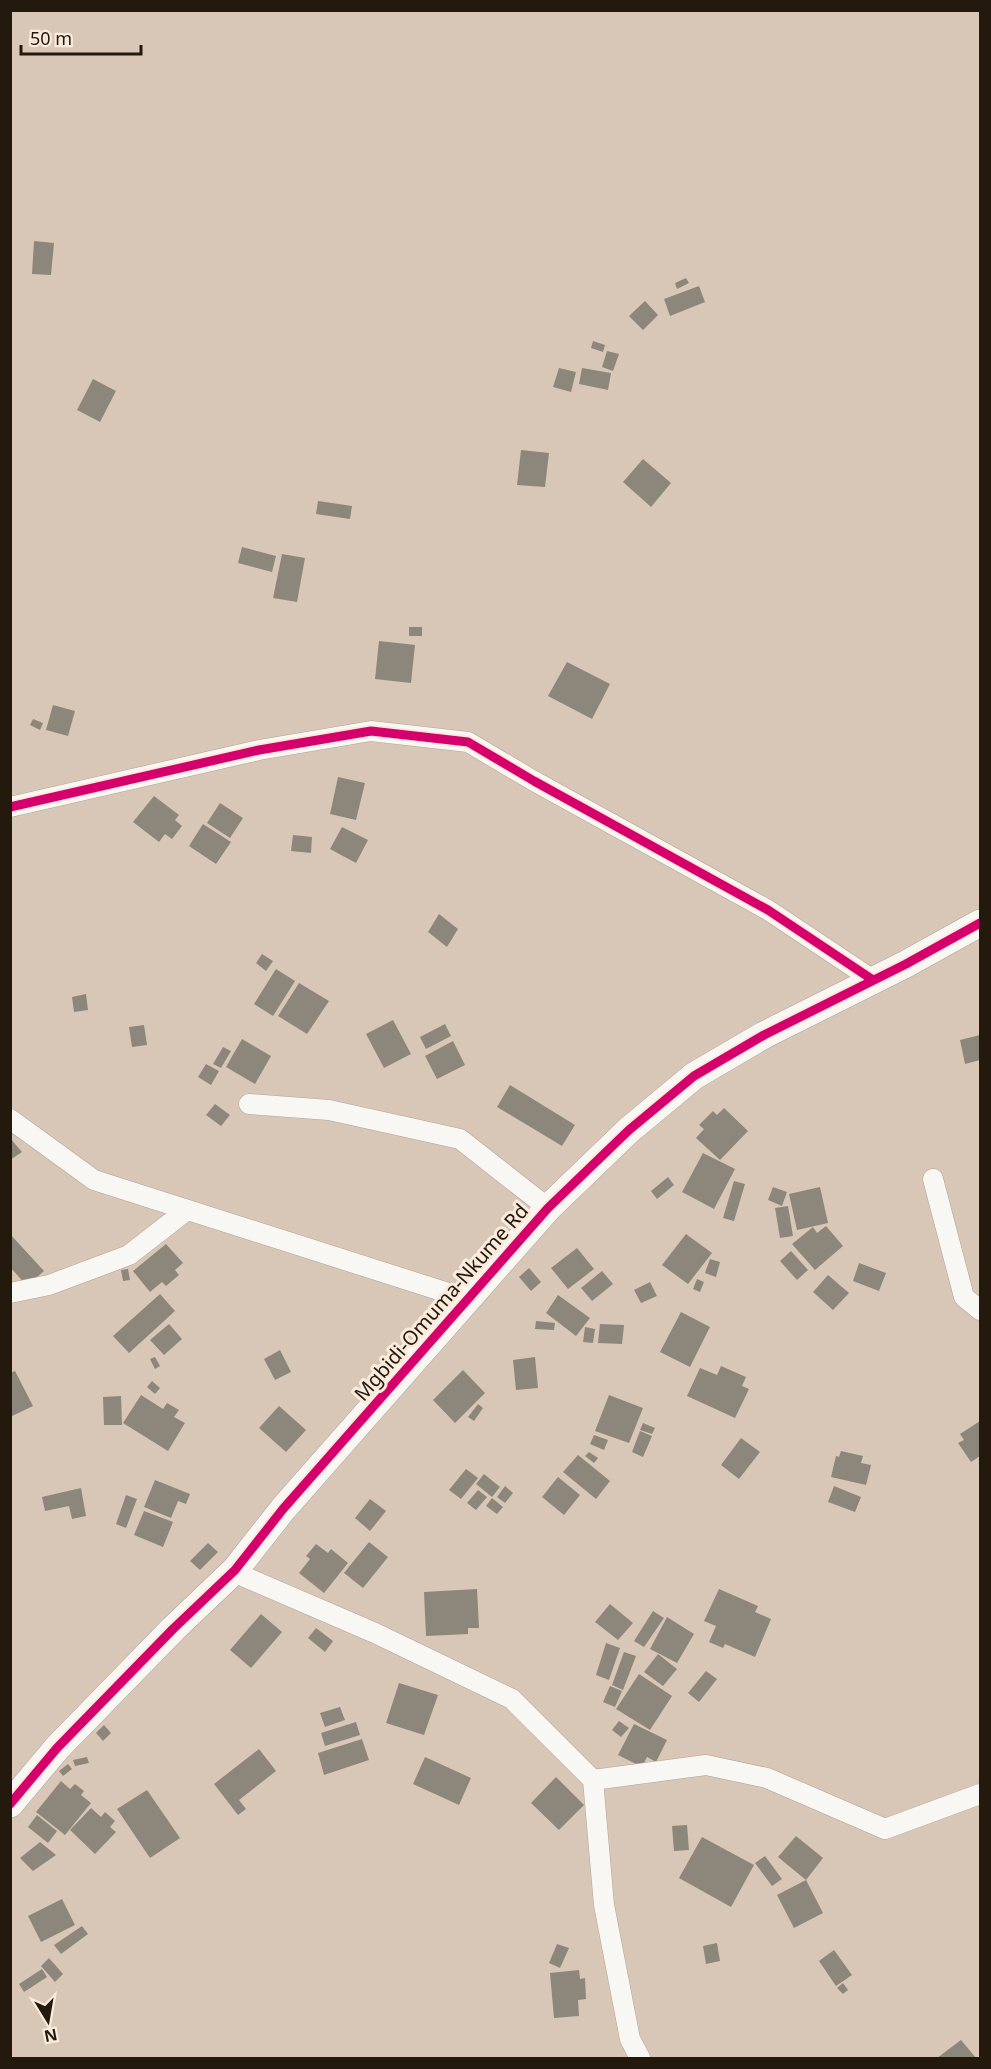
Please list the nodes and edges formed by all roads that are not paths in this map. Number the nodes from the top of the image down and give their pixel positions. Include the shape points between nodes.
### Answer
1 (10, 807) edge
2 (981, 923) edge
3 (873, 981) junction
4 (249, 1104) dead end
5 (10, 1119) edge
6 (933, 1179) dead end
7 (548, 1208) junction
8 (187, 1210) junction
9 (10, 1293) edge
10 (467, 1299) junction
11 (981, 1310) edge
12 (235, 1570) junction
13 (593, 1780) junction
14 (981, 1794) edge
15 (10, 1804) edge
16 (640, 2058) edge

1 - 3 street via 259,750 371,731 468,742 768,910
2 - 3 street, Mgbidi-Omuma-Nkume Rd
3 - 7 street, Mgbidi-Omuma-Nkume Rd via 764,1035 694,1076 629,1130
4 - 7 street via 329,1110 460,1139
5 - 8 street via 94,1180
6 - 11 street via 964,1297
7 - 10 street, Mgbidi-Omuma-Nkume Rd
8 - 9 street via 129,1255 49,1285
8 - 10 street
10 - 12 street, Mgbidi-Omuma-Nkume Rd via 283,1509
12 - 13 street via 512,1699
12 - 15 street, Mgbidi-Omuma-Nkume Rd via 57,1748
13 - 14 street via 706,1765 767,1778 885,1829
13 - 16 street via 604,1905 630,2038

